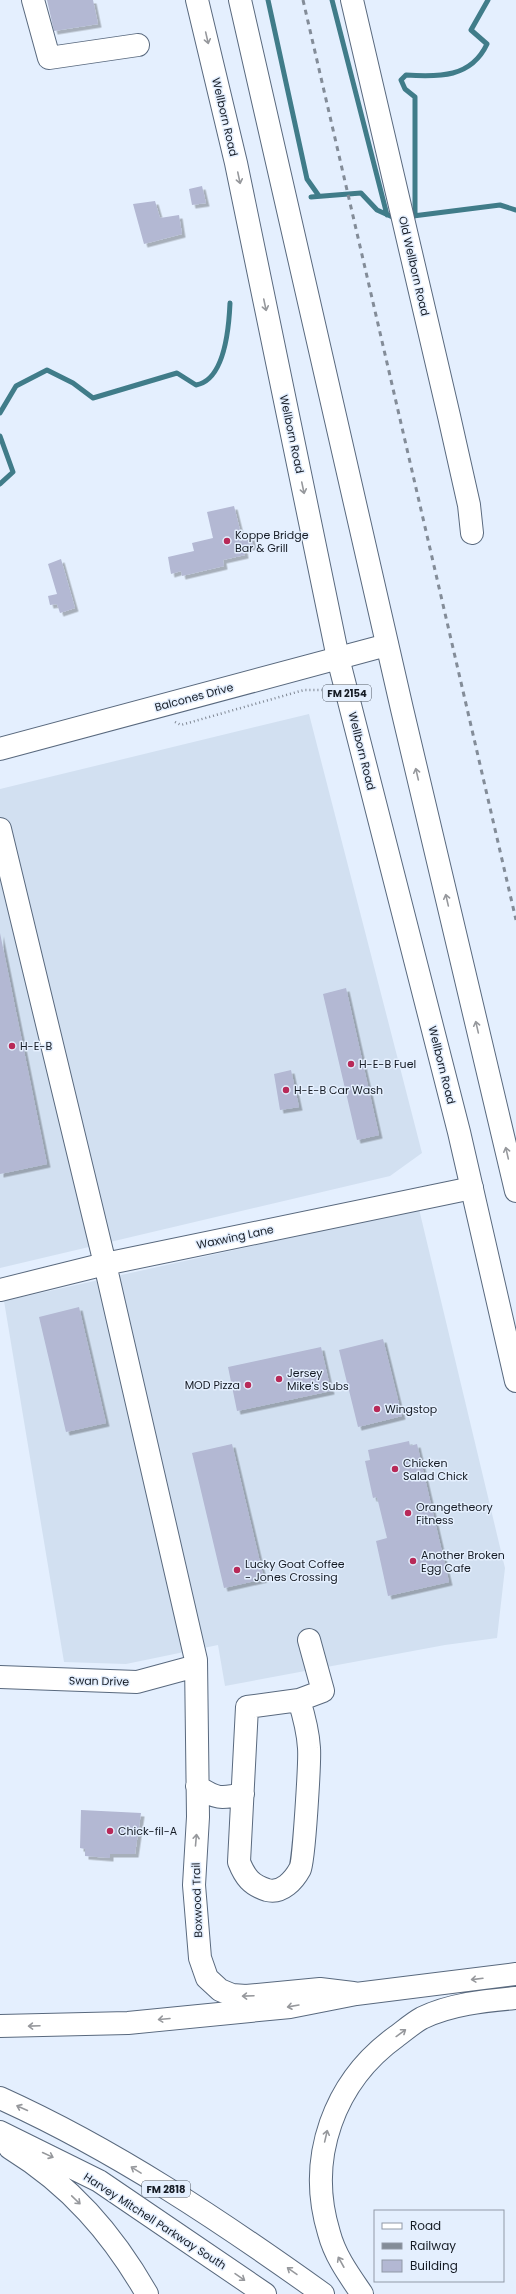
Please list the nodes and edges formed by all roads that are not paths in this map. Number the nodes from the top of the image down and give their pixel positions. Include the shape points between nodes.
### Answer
1 (33, 0) edge
2 (197, 0) edge
3 (240, 0) edge
4 (352, 0) edge
5 (138, 45) dead end
6 (472, 532) dead end
7 (387, 645) junction
8 (338, 658) junction
9 (0, 749) edge
10 (0, 829) edge
11 (472, 1188) junction
12 (516, 1191) edge
13 (105, 1264) junction
14 (0, 1290) edge
15 (516, 1381) edge
16 (310, 1640) dead end
17 (196, 1666) junction
18 (0, 1678) edge
19 (299, 1700) junction
20 (197, 1793) junction
21 (243, 1794) junction
22 (516, 1974) edge
23 (356, 1994) junction
24 (516, 1998) edge
25 (0, 2026) edge
26 (0, 2098) edge
27 (0, 2132) edge
28 (0, 2142) edge
29 (147, 2294) edge
30 (264, 2294) edge
31 (324, 2294) edge
32 (362, 2294) edge

1 - 5 main road via 49,58
2 -> 8 main road, Wellborn Road / FM 2154 via 236,163
3 - 7 main road
4 - 6 main road, Old Wellborn Road via 469,505
7 - 8 main road, Balcones Drive
12 -> 7 main road
8 - 9 main road, Balcones Drive
8 - 11 main road, Wellborn Road / FM 2154
10 - 13 main road, Boxwood Trail
11 - 13 main road, Waxwing Lane
11 - 15 main road, Wellborn Road / FM 2154
13 - 14 main road, Waxwing Lane
13 - 17 main road, Boxwood Trail
16 - 19 main road via 322,1691
17 - 18 main road, Swan Drive via 137,1682
17 - 20 main road, Boxwood Trail
19 - 21 main road via 247,1707
19 - 21 main road via 305,1718 309,1748 301,1868 288,1886 271,1891 258,1887 245,1878 239,1862
20 - 21 main road via 225,1798
23 -> 20 main road, Boxwood Trail via 320,1989 232,1995 220,1990 207,1978 200,1958 195,1920
22 -> 23 main road
23 -> 25 main road via 290,2007 128,2023
32 -> 24 main road via 337,2254 323,2210 320,2186 322,2159 326,2134 334,2111 360,2069 378,2049 421,2019 448,2007
31 -> 26 main road, FM 2818 via 240,2234 129,2166 42,2116
27 -> 30 main road, Harvey Mitchell Parkway South / FM 2818 via 99,2181
28 -> 29 main road via 61,2185 85,2209 108,2234

